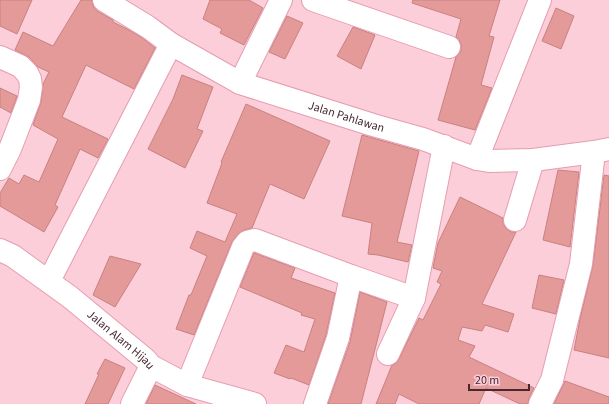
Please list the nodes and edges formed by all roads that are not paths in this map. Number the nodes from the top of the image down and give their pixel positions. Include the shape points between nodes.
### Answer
1 (104, 0) edge
2 (281, 0) edge
3 (313, 0) edge
4 (540, 0) edge
5 (171, 44) junction
6 (449, 47) dead end
7 (0, 58) edge
8 (240, 84) junction
9 (5, 146) edge
10 (444, 146) junction
11 (601, 150) edge
12 (477, 159) junction
13 (533, 160) junction
14 (0, 169) edge
15 (516, 220) dead end
16 (0, 250) edge
17 (351, 276) junction
18 (49, 281) junction
19 (414, 298) junction
20 (388, 354) dead end
21 (151, 366) junction
22 (187, 385) junction
23 (132, 404) edge
24 (255, 404) edge
25 (315, 404) edge
26 (540, 404) edge

1 - 5 street, Jalan Pahlawan via 148,26
2 - 8 street
3 - 6 street
4 - 12 street
5 - 8 street, Jalan Pahlawan
5 - 18 street
7 - 9 street via 20,66 30,79 29,100
8 - 10 street, Jalan Pahlawan
9 - 14 street
10 - 12 street, Jalan Pahlawan
10 - 19 street
11 - 13 street, Jalan Pahlawan
11 - 26 street via 581,264 552,380
12 - 13 street, Jalan Pahlawan
13 - 15 street
16 - 18 street, Jalan Alam Hijau
17 - 19 street
17 - 22 street via 255,240 247,242
17 - 25 street via 338,338
18 - 21 street, Jalan Alam Hijau
19 - 20 street
21 - 22 street, Jalan Alam Hijau
21 - 23 street
22 - 24 street, Jalan Alam Hijau

